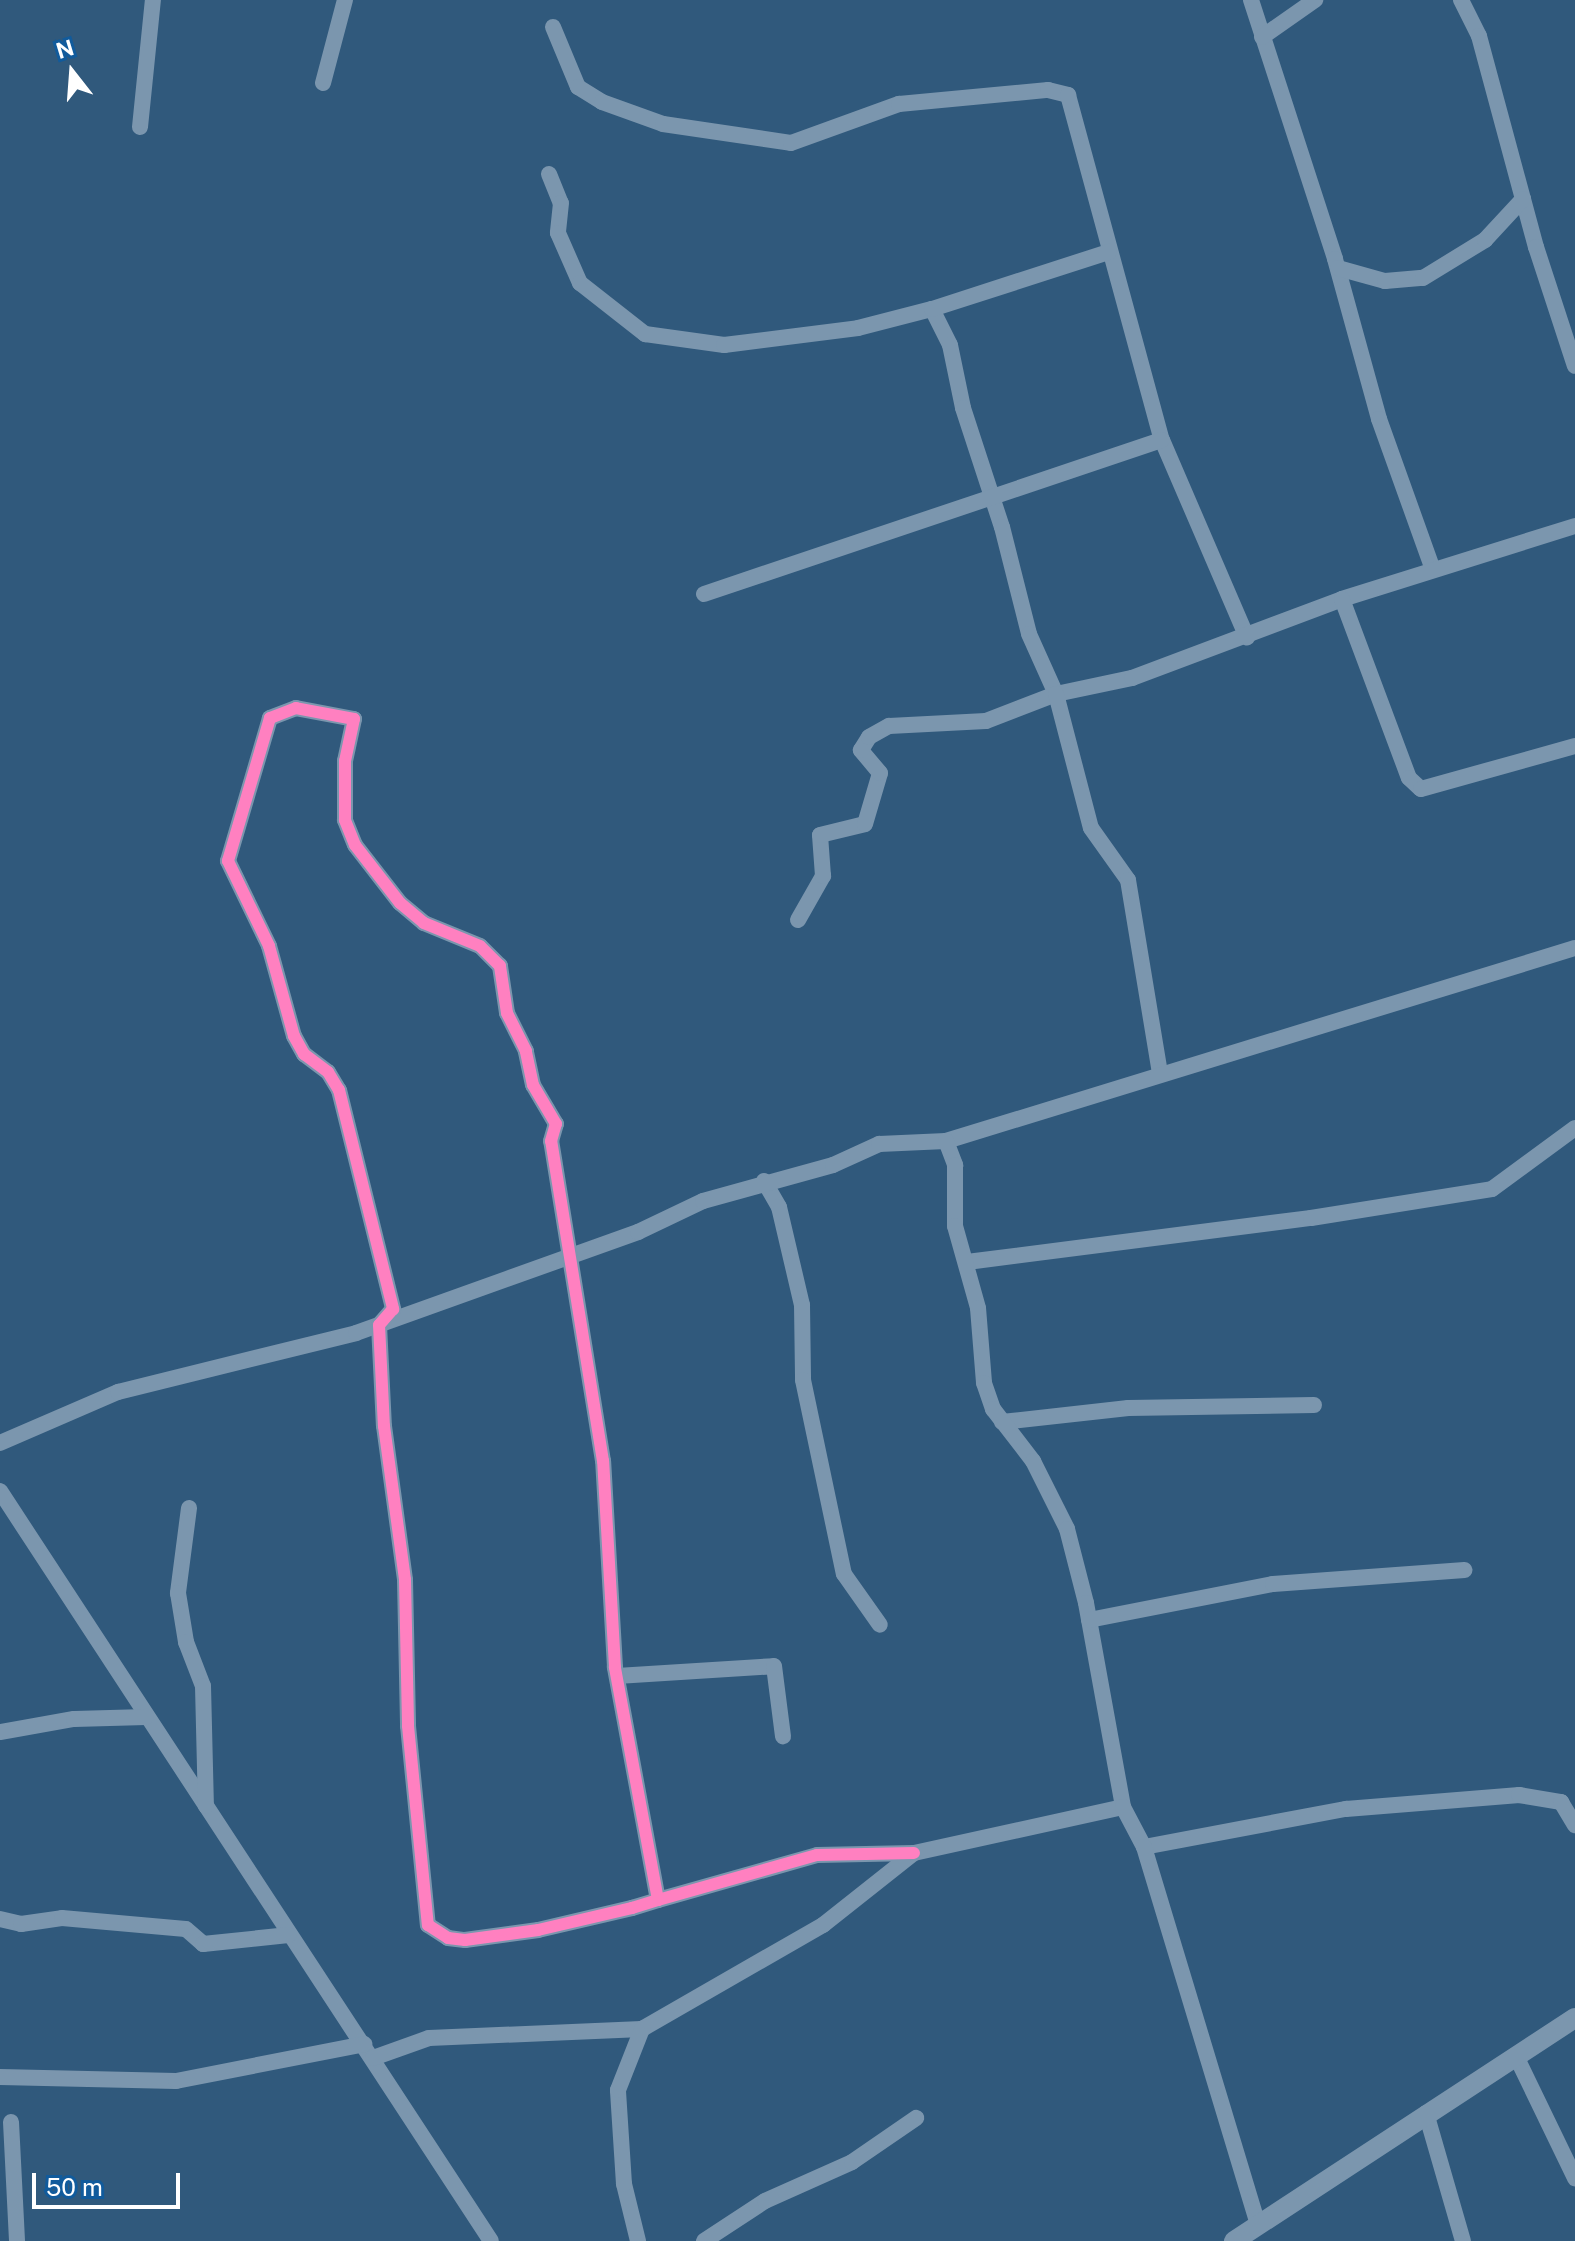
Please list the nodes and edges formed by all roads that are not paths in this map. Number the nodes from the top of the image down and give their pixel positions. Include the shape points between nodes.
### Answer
1 (153, 0) edge
2 (345, 0) edge
3 (1251, 0) edge
4 (1315, 0) edge
5 (1461, 0) edge
6 (553, 27) dead end
7 (1262, 37) junction
8 (323, 83) dead end
9 (140, 127) dead end
10 (549, 174) dead end
11 (1523, 199) junction
12 (1109, 252) junction
13 (1338, 268) junction
14 (932, 309) junction
15 (1575, 366) edge
16 (1162, 440) junction
17 (991, 495) junction
18 (1575, 526) edge
19 (1433, 570) junction
20 (704, 594) dead end
21 (1342, 599) junction
22 (1247, 637) junction
23 (1056, 694) junction
24 (1575, 746) edge
25 (798, 920) dead end
26 (1575, 948) edge
27 (1160, 1074) junction
28 (1575, 1128) edge
29 (946, 1141) junction
30 (764, 1181) junction
31 (568, 1253) junction
32 (967, 1262) junction
33 (379, 1325) junction
34 (1314, 1405) dead end
35 (1002, 1422) junction
36 (0, 1443) edge
37 (0, 1491) edge
38 (189, 1508) dead end
39 (1464, 1570) dead end
40 (1089, 1620) junction
41 (880, 1625) dead end
42 (617, 1676) junction
43 (146, 1717) junction
44 (0, 1732) edge
45 (783, 1736) dead end
46 (1123, 1807) junction
47 (206, 1811) junction
48 (1575, 1825) edge
49 (1144, 1847) junction
50 (914, 1853) junction
51 (658, 1900) junction
52 (0, 1919) edge
53 (289, 1935) junction
54 (1575, 2018) edge
55 (642, 2029) junction
56 (368, 2051) junction
57 (1516, 2056) junction
58 (0, 2077) edge
59 (1426, 2113) junction
60 (916, 2118) dead end
61 (11, 2122) dead end
62 (1575, 2178) edge
63 (1258, 2225) junction
64 (17, 2241) edge
65 (491, 2241) edge
66 (638, 2241) edge
67 (704, 2241) edge
68 (1234, 2241) edge
69 (1463, 2241) edge

1 - 9 street
2 - 8 street
3 - 7 street
4 - 7 street
5 - 11 street via 1479,36
6 - 12 street via 578,87 602,102 663,124 791,143 899,104 1062,92 1071,97
7 - 13 street
10 - 14 street via 561,203 558,233 580,283 645,334 724,345 858,328
11 - 13 street via 1485,240 1423,278 1385,281
11 - 15 street
12 - 14 street
12 - 16 street
13 - 19 street via 1379,419
14 - 17 street via 950,345 963,408
16 - 17 street
16 - 22 street
17 - 20 street
17 - 23 street via 1029,634
18 - 19 street
19 - 21 street
21 - 22 street
21 - 24 street via 1409,778 1421,789
22 - 23 street via 1132,678
23 - 25 street via 986,721 889,726 869,737 861,750 880,773 865,824 820,835 823,876
23 - 27 street via 1091,828 1128,880
26 - 27 street
27 - 29 street
28 - 32 street via 1492,1189
29 - 30 street via 879,1144 833,1165
29 - 32 street via 955,1165 955,1226
30 - 31 street
30 - 41 street via 779,1207 802,1305 803,1380 844,1574
31 - 33 street
31 - 33 street via 551,1141 556,1124 533,1085 526,1051 507,1013 500,966 480,946 424,923 400,903 355,845 345,820 345,761 354,719 296,708 270,718 228,861 269,946 294,1036 339,1090 393,1309
31 - 42 street via 603,1461
32 - 35 street via 978,1308 984,1383
33 - 36 street via 118,1392
33 - 51 street via 384,1426 405,1580 408,1726 428,1925 448,1938 465,1940 538,1930
34 - 35 street via 1128,1408
35 - 40 street via 1052,1493
37 - 43 street
38 - 47 street via 178,1593 186,1642 203,1686
39 - 40 street via 1273,1584
40 - 46 street
42 - 45 street via 774,1666
42 - 51 street
43 - 44 street via 74,1719
43 - 47 street
46 - 49 street
46 - 50 street
47 - 53 street
48 - 49 street via 1561,1802 1519,1795 1346,1809
49 - 63 street
50 - 51 street via 817,1855
50 - 55 street via 823,1925
52 - 53 street via 21,1924 62,1918 186,1929 203,1944
53 - 56 street
54 - 57 street
55 - 56 street via 429,2038
55 - 66 street via 618,2090 624,2184
56 - 58 street via 176,2081
56 - 65 street
57 - 59 street
57 - 62 street
59 - 63 street
59 - 69 street
60 - 67 street via 852,2162 765,2201
61 - 64 street
63 - 68 street

